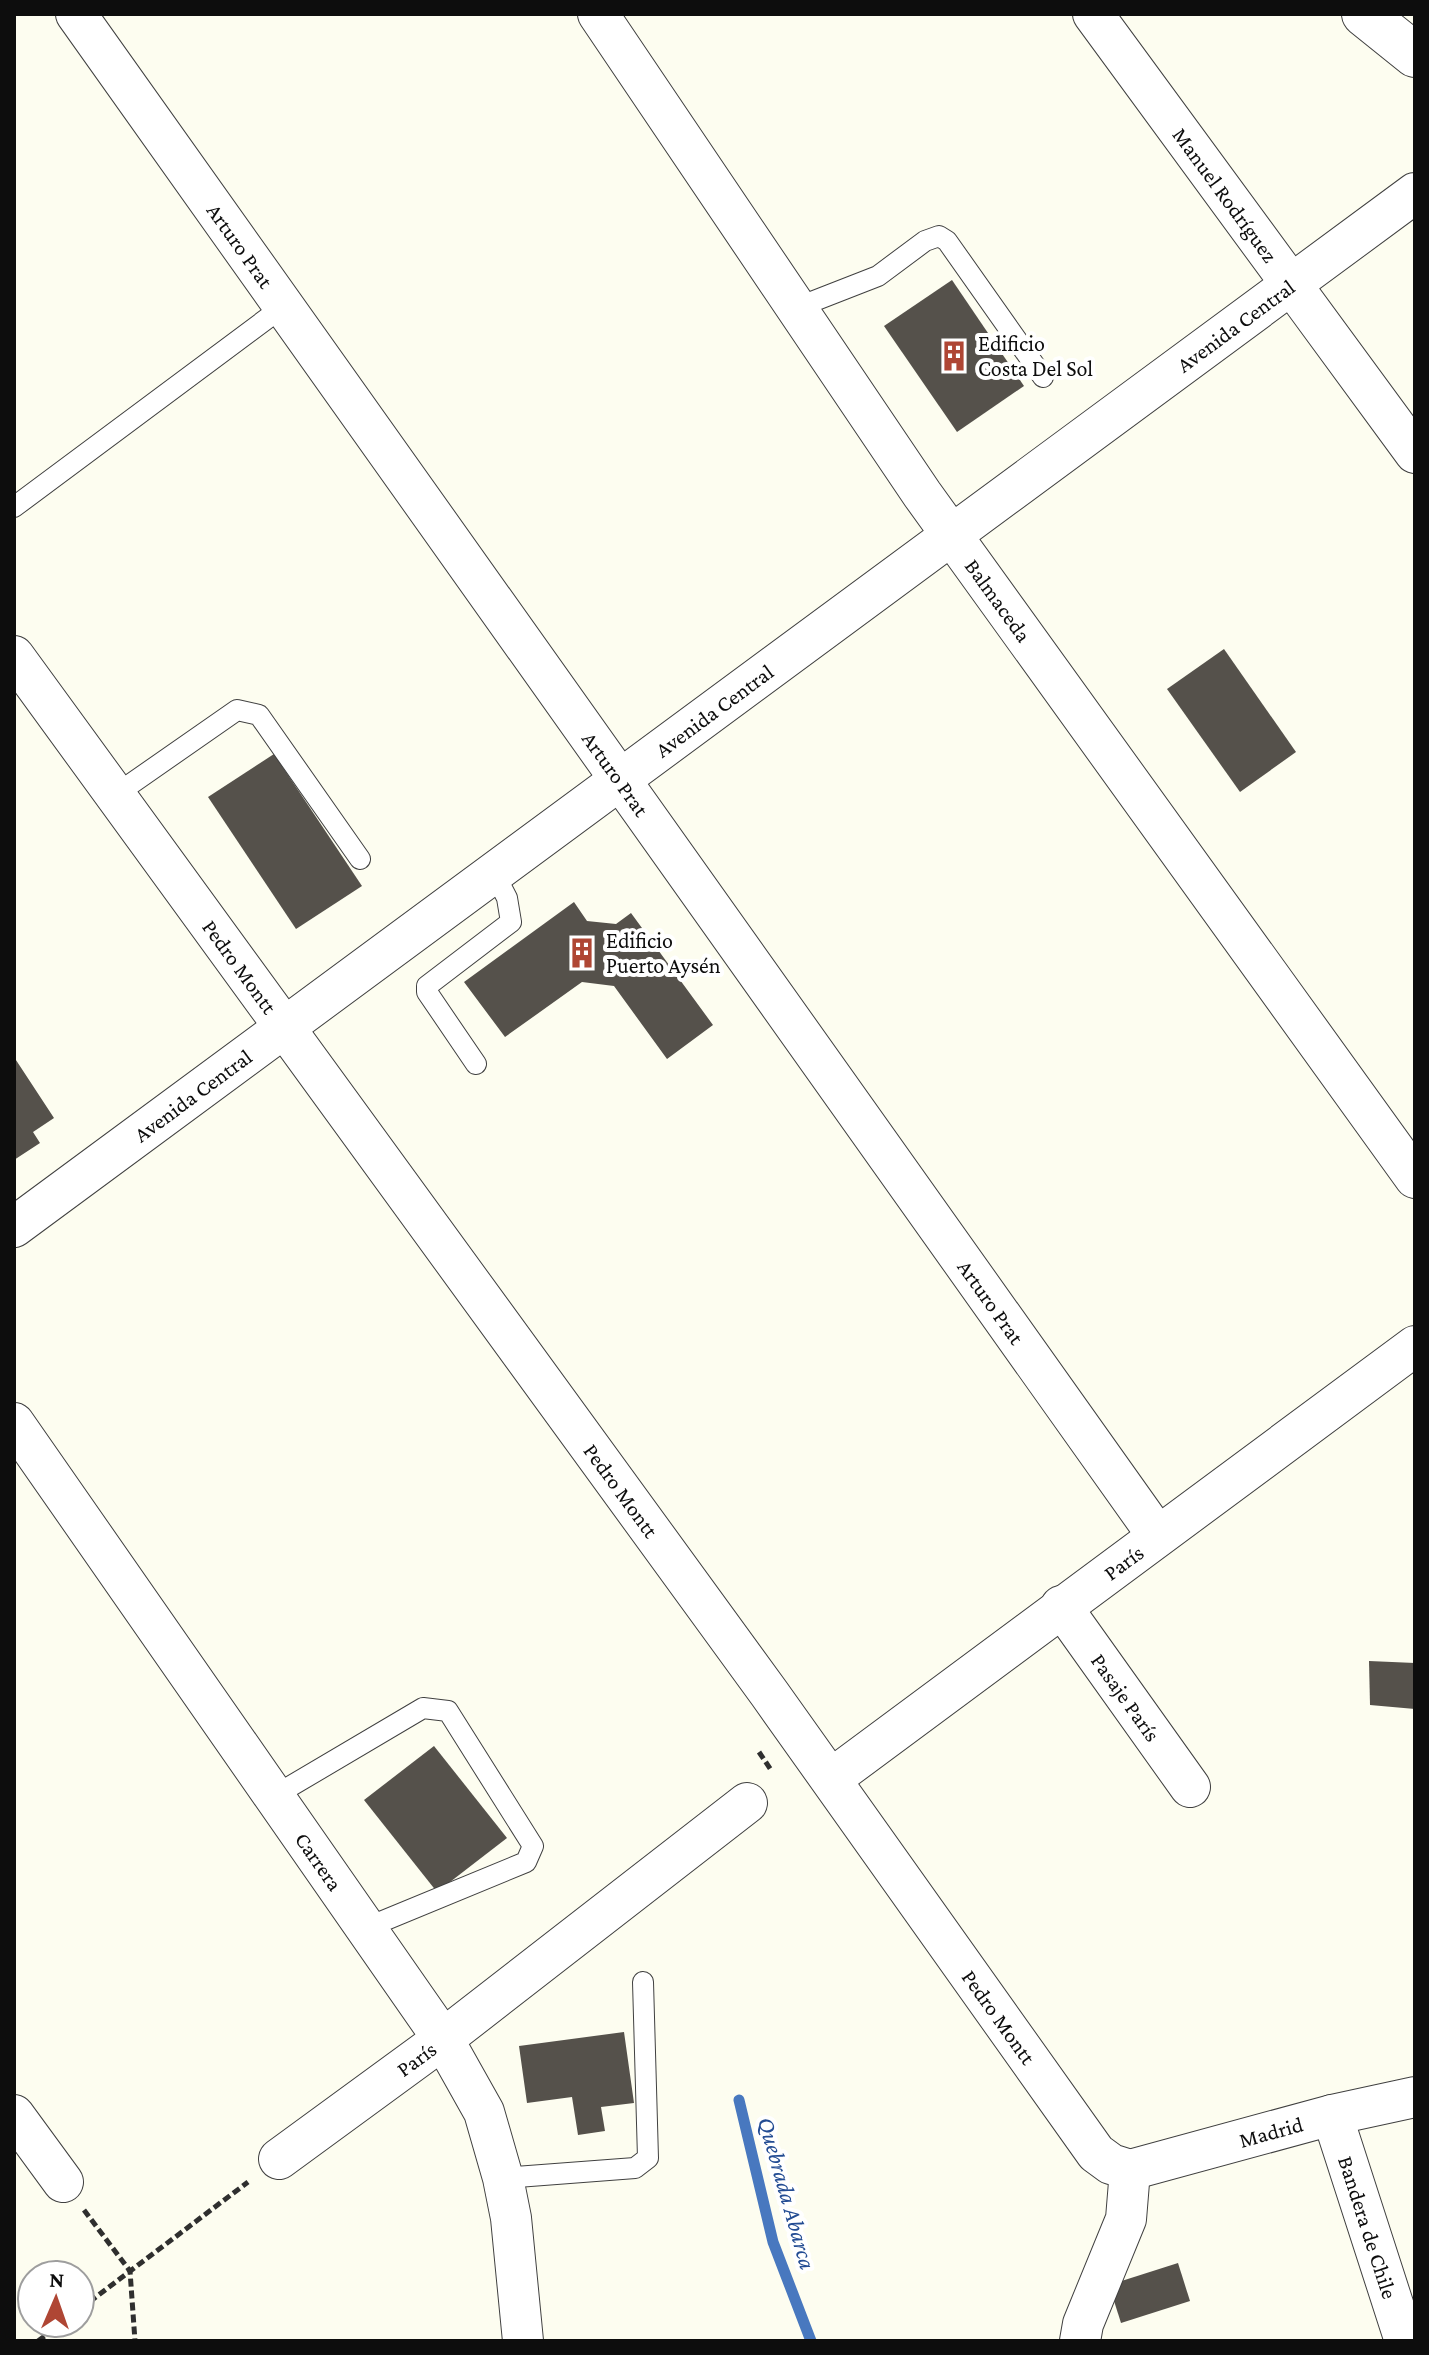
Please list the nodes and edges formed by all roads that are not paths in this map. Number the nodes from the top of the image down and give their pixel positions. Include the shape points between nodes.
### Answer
1 (76, 14) edge
2 (598, 14) edge
3 (1093, 14) edge
4 (1364, 14) edge
5 (1415, 55) edge
6 (1415, 193) edge
7 (1291, 284) junction
8 (284, 306) junction
9 (796, 308) junction
10 (1043, 377) dead end
11 (1415, 453) edge
12 (14, 507) edge
13 (951, 535) junction
14 (14, 656) edge
15 (620, 779) junction
16 (115, 795) junction
17 (360, 859) dead end
18 (493, 871) junction
19 (283, 1028) junction
20 (476, 1064) dead end
21 (1415, 1178) edge
22 (14, 1227) edge
23 (1415, 1346) edge
24 (14, 1423) edge
25 (1157, 1535) junction
26 (1061, 1606) junction
27 (831, 1779) junction
28 (1190, 1787) dead end
29 (274, 1796) junction
30 (747, 1803) dead end
31 (366, 1928) junction
32 (643, 1982) dead end
33 (443, 2039) junction
34 (1415, 2097) edge
35 (14, 2115) edge
36 (1332, 2115) junction
37 (279, 2159) road end
38 (1130, 2170) junction
39 (503, 2178) junction
40 (63, 2182) road end
41 (523, 2341) edge
42 (1080, 2341) edge
43 (1405, 2341) edge

1 - 8 street, Arturo Prat
2 - 9 street, Balmaceda
3 - 7 street, Manuel Rodríguez
4 - 5 street
6 - 7 street, Avenida Central
7 - 11 street, Manuel Rodríguez
7 - 13 street, Avenida Central
8 - 12 lane
8 - 15 street, Arturo Prat
9 - 10 lane via 878,276 939,236
9 - 13 street, Balmaceda
13 - 15 street, Avenida Central
13 - 21 street, Balmaceda
14 - 16 street, Pedro Montt
15 - 18 street, Avenida Central
15 - 25 street, Arturo Prat
16 - 17 lane via 237,710 247,710 259,715
16 - 19 street, Pedro Montt
18 - 19 street, Avenida Central
18 - 20 lane via 507,898 511,922 427,986
19 - 22 street, Avenida Central
19 - 27 street, Pedro Montt
23 - 25 street, París
24 - 29 street, Carrera
25 - 26 street, París
26 - 27 street, París
26 - 28 street, Pasaje París
27 - 38 street, Pedro Montt via 1096,2153
29 - 31 street, Carrera
29 - 31 lane via 423,1708 448,1711 533,1846 532,1855
30 - 33 street, París
31 - 33 street, Carrera
32 - 39 lane via 648,2158 635,2168
33 - 37 street, París
33 - 39 street, Carrera via 484,2112
34 - 36 street, Madrid
35 - 40 street
36 - 38 street, Madrid
36 - 43 street, Bandera de Chile
38 - 42 street via 1126,2219
39 - 41 street, Carrera

